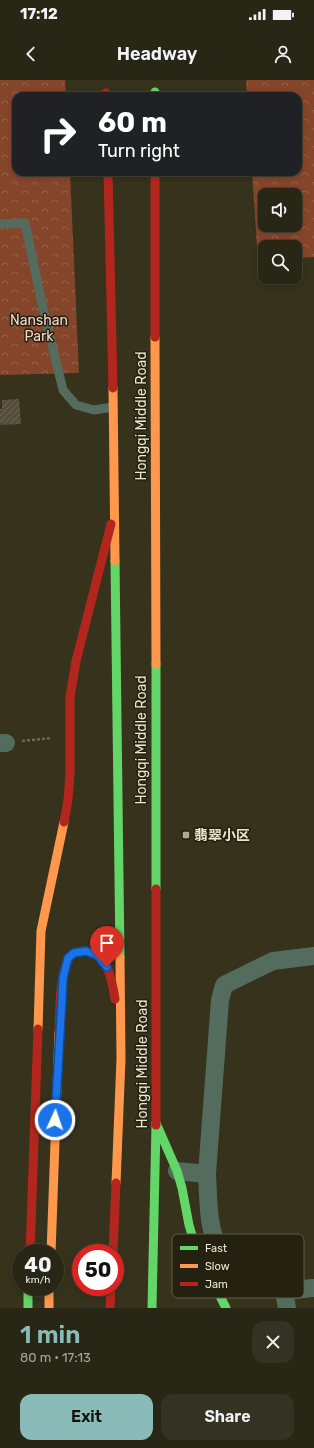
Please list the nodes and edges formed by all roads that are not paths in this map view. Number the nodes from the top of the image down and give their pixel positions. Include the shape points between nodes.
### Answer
1 (108, 176) edge
2 (155, 176) edge
3 (0, 224) edge
4 (113, 407) junction
5 (114, 515) junction
6 (314, 956) edge
7 (121, 1059) junction
8 (156, 1123) junction
9 (177, 1172) junction
10 (207, 1174) junction
11 (192, 1234) edge
12 (214, 1234) edge
13 (30, 1244) edge
14 (51, 1244) edge
15 (113, 1244) edge
16 (314, 1288) edge
17 (304, 1292) edge
18 (28, 1296) edge
19 (49, 1296) edge
20 (111, 1296) edge
21 (221, 1298) edge
22 (28, 1308) edge
23 (49, 1308) edge
24 (110, 1308) edge
25 (152, 1308) edge
26 (226, 1308) edge

1 - 4 main road, Hongqi Middle Road
2 - 8 main road, Hongqi Middle Road
3 - 4 lane via 25,223 63,390 76,405 94,410
4 - 5 main road, Hongqi Middle Road
5 - 7 main road, Hongqi Middle Road
5 - 13 main road via 76,661 70,697 68,800 41,931
6 - 10 street via 273,960 224,984 220,1000
7 - 14 main road via 111,975 97,955 86,951 74,953 68,958 63,978
7 - 15 main road, Hongqi Middle Road
8 - 9 main road
8 - 25 main road, Hongqi Middle Road
9 - 10 street
9 - 11 main road
10 - 12 street
16 - 17 street
18 - 22 main road
19 - 23 main road
20 - 24 main road
21 - 26 main road

